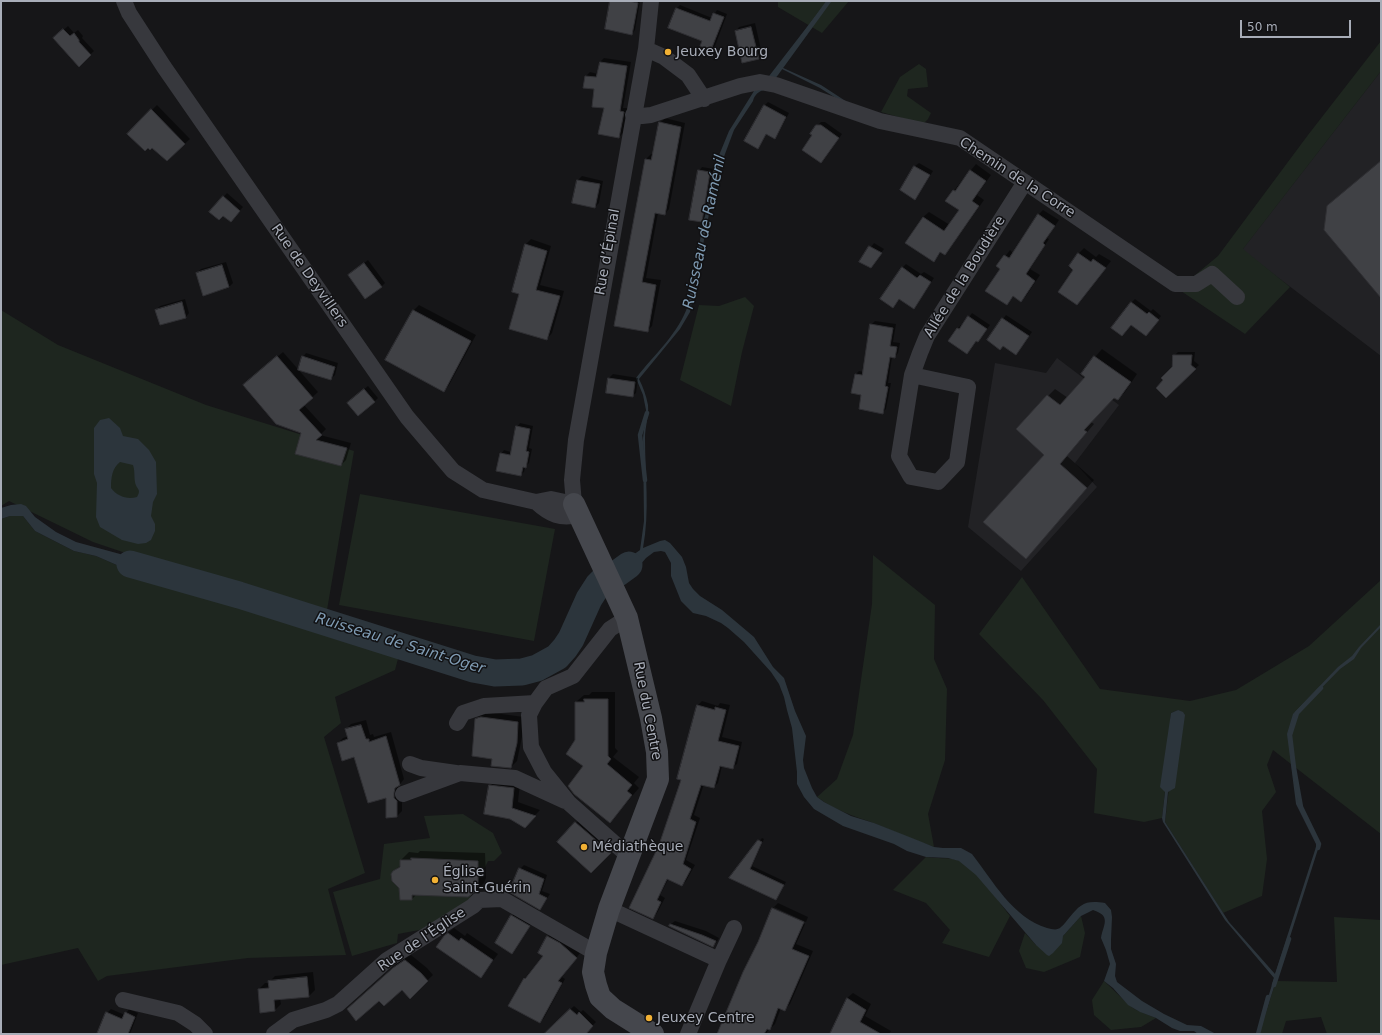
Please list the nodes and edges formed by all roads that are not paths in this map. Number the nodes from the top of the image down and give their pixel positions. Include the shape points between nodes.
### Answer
1 (124, 1) edge
2 (651, 1) edge
3 (646, 49) junction
4 (704, 98) junction
5 (633, 116) junction
6 (1026, 182) junction
7 (1237, 298) dead end
8 (912, 375) junction
9 (577, 509) junction
10 (627, 618) junction
11 (535, 703) junction
12 (457, 723) dead end
13 (410, 764) dead end
14 (460, 773) junction
15 (403, 794) dead end
16 (568, 803) junction
17 (630, 856) junction
18 (609, 909) junction
19 (734, 928) dead end
20 (596, 953) junction
21 (719, 960) junction
22 (123, 1000) dead end
23 (205, 1034) edge
24 (274, 1034) edge
25 (654, 1034) edge
26 (688, 1034) edge

1 - 9 street, Rue de Deyvillers via 164,67 407,416 453,471 483,490 536,502 543,509 560,517 568,518
2 - 3 street, Rue d’Épinal
3 - 4 street via 664,57 688,75
3 - 5 street, Rue d’Épinal
4 - 5 street, Chemin de la Corre via 651,115
4 - 6 street, Chemin de la Corre via 760,82 776,85 880,121 960,138
5 - 9 street, Rue d’Épinal via 576,436 572,480
6 - 7 street, Chemin de la Corre via 1175,284 1196,284 1212,274
6 - 8 street, Allée de la Boudière via 927,336
8 - 8 street, Allée de la Boudière via 899,456 911,477 938,482 957,462 968,386
9 - 10 street, Rue du Centre
10 - 11 street via 610,629 573,676 546,688
10 - 17 street, Rue du Centre via 651,718 657,752 658,779
11 - 12 street via 484,706 463,713
11 - 16 street via 529,716 531,747 544,772
13 - 14 street
14 - 15 street
14 - 16 street via 515,778
16 - 17 street
17 - 18 street, Rue du Centre
18 - 20 street, Rue du Centre
18 - 21 street
19 - 21 street
20 - 24 street, Rue de l'Église via 502,898 478,900 473,906 388,960 338,1004 293,1020
20 - 25 street, Rue du Centre via 593,972 600,997 613,1009
21 - 26 street
22 - 23 street via 178,1013

